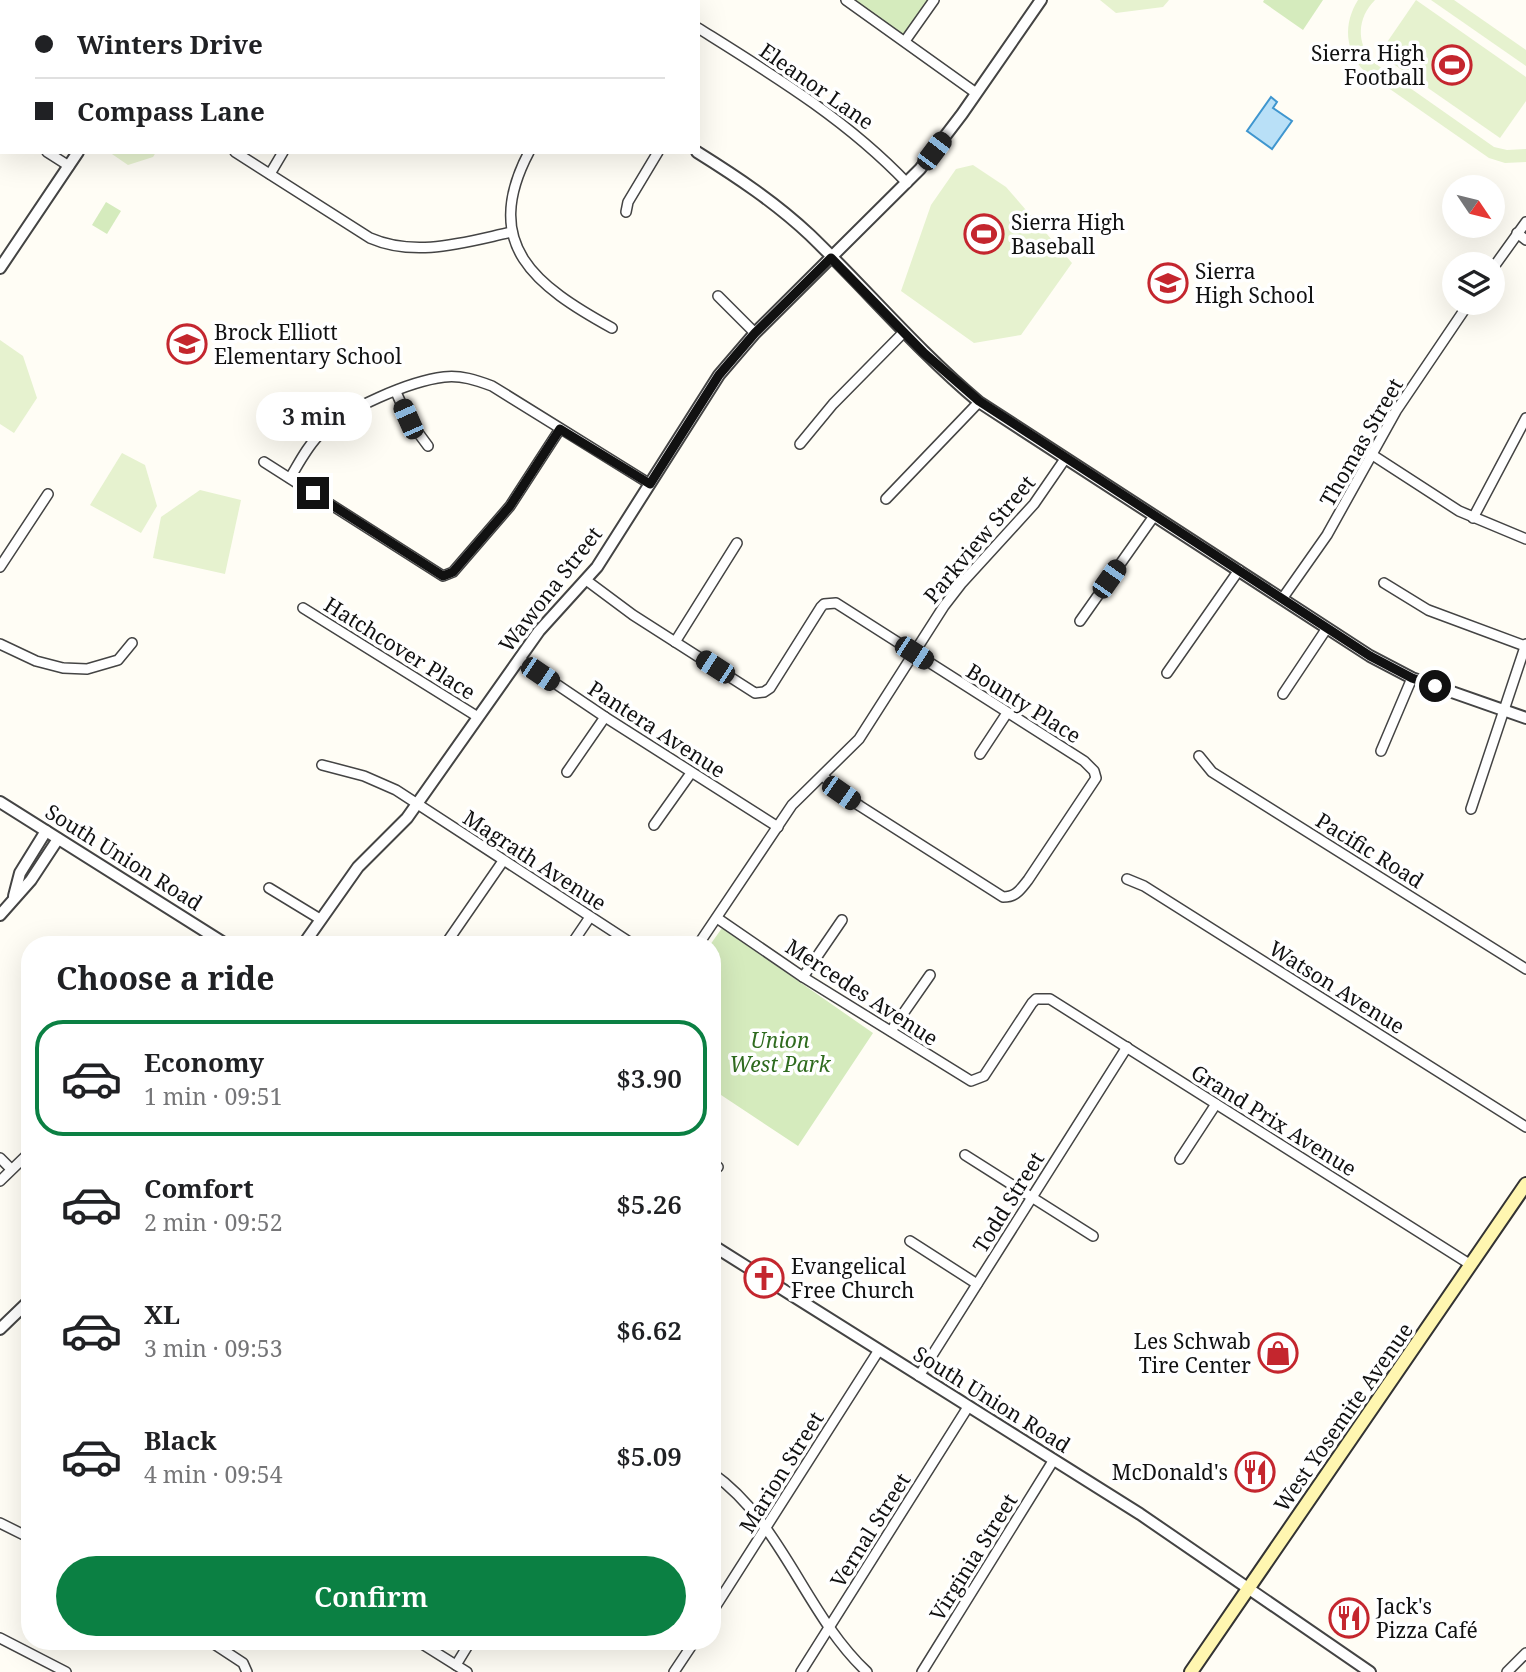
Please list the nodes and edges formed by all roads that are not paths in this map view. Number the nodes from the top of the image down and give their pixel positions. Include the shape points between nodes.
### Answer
1 (846, 0) edge
2 (934, 0) edge
3 (1041, 0) edge
4 (700, 29) edge
5 (905, 41) junction
6 (976, 93) junction
7 (50, 154) edge
8 (77, 154) edge
9 (238, 154) edge
10 (282, 154) edge
11 (528, 154) edge
12 (657, 154) edge
13 (700, 154) edge
14 (69, 166) junction
15 (270, 174) junction
16 (907, 183) junction
17 (626, 212) dead end
18 (1526, 222) edge
19 (512, 232) junction
20 (1517, 233) junction
21 (1526, 240) edge
22 (1504, 252) edge
23 (4, 256) edge
24 (831, 258) junction
25 (0, 268) edge
26 (718, 296) dead end
27 (1461, 315) edge
28 (612, 328) dead end
29 (904, 332) junction
30 (755, 333) junction
31 (396, 392) junction
32 (979, 401) junction
33 (1526, 418) edge
34 (560, 429) junction
35 (800, 444) dead end
36 (428, 446) dead end
37 (1371, 454) junction
38 (1065, 459) junction
39 (264, 462) dead end
40 (290, 478) junction
41 (650, 484) junction
42 (48, 494) dead end
43 (886, 499) dead end
44 (1154, 516) junction
45 (1473, 518) junction
46 (1526, 538) edge
47 (737, 543) dead end
48 (0, 567) edge
49 (1239, 570) junction
50 (586, 580) junction
51 (1384, 583) dead end
52 (1282, 599) junction
53 (303, 608) dead end
54 (1080, 621) dead end
55 (1327, 628) junction
56 (676, 642) junction
57 (132, 643) dead end
58 (0, 644) edge
59 (1526, 645) edge
60 (914, 653) junction
61 (519, 659) junction
62 (1167, 673) dead end
63 (1412, 678) junction
64 (1283, 694) dead end
65 (1505, 711) junction
66 (1007, 713) junction
67 (478, 717) junction
68 (605, 717) junction
69 (1526, 718) edge
70 (1381, 751) dead end
71 (980, 754) dead end
72 (1199, 756) dead end
73 (322, 765) dead end
74 (567, 772) dead end
75 (691, 773) junction
76 (823, 776) junction
77 (0, 802) edge
78 (418, 804) junction
79 (1471, 808) dead end
80 (654, 825) dead end
81 (778, 827) junction
82 (46, 831) junction
83 (58, 839) junction
84 (503, 861) junction
85 (1127, 879) dead end
86 (270, 888) dead end
87 (13, 899) junction
88 (0, 915) edge
89 (590, 917) junction
90 (717, 918) junction
91 (320, 919) junction
92 (842, 920) dead end
93 (213, 936) edge
94 (309, 936) edge
95 (451, 936) edge
96 (577, 936) edge
97 (620, 936) edge
98 (704, 936) edge
99 (1526, 969) edge
100 (930, 975) dead end
101 (803, 976) junction
102 (891, 1031) junction
103 (1127, 1047) junction
104 (988, 1070) joint
105 (1216, 1104) junction
106 (1526, 1127) edge
107 (965, 1155) dead end
108 (0, 1158) edge
109 (1180, 1159) dead end
110 (21, 1161) edge
111 (11, 1170) junction
112 (0, 1181) edge
113 (1526, 1184) edge
114 (1031, 1197) junction
115 (1093, 1236) dead end
116 (910, 1241) dead end
117 (721, 1251) edge
118 (1471, 1265) junction
119 (977, 1284) junction
120 (21, 1309) edge
121 (0, 1329) edge
122 (879, 1350) junction
123 (919, 1376) junction
124 (968, 1407) junction
125 (1054, 1461) junction
126 (721, 1481) edge
127 (0, 1523) edge
128 (766, 1528) junction
129 (21, 1534) edge
130 (1250, 1588) junction
131 (721, 1593) edge
132 (828, 1629) junction
133 (0, 1638) edge
134 (21, 1649) edge
135 (23, 1650) edge
136 (223, 1650) edge
137 (432, 1650) edge
138 (465, 1650) edge
139 (689, 1650) edge
140 (1526, 1653) edge
141 (456, 1665) junction
142 (66, 1672) edge
143 (247, 1672) edge
144 (467, 1672) edge
145 (674, 1672) edge
146 (801, 1672) edge
147 (867, 1672) edge
148 (922, 1672) edge
149 (1191, 1672) edge
150 (1370, 1672) edge
151 (1507, 1672) edge

1 - 5 street
2 - 5 street
3 - 6 street, Wawona Street
4 - 16 street, Eleanor Lane via 838,120
5 - 6 street
6 - 16 street, Wawona Street
7 - 14 street
8 - 14 street
9 - 15 street
10 - 15 street
11 - 19 street via 512,194
12 - 17 street
13 - 24 street via 773,203
14 - 23 street
15 - 19 street via 387,246 430,247
16 - 24 street, Wawona Street
18 - 20 street
19 - 28 street via 519,253 541,282
20 - 21 street
20 - 22 street
23 - 25 street
24 - 29 street
24 - 30 street, Wawona Street
26 - 30 street
27 - 37 street, Thomas Street
29 - 32 street
29 - 35 street
30 - 41 street, Wawona Street via 719,375
31 - 34 street via 445,377 474,379 511,396
31 - 36 street
31 - 40 street via 331,424 309,446
32 - 38 street
32 - 43 street
33 - 45 street
34 - 40 street via 510,506 453,572 443,576
34 - 41 street
37 - 45 street
37 - 52 street, Thomas Street via 1327,535
38 - 44 street
38 - 60 street, Parkview Street via 1034,504 961,583
39 - 40 street
41 - 50 street, Wawona Street
42 - 48 street
44 - 49 street
44 - 54 street
45 - 46 street
47 - 56 street
49 - 52 street
49 - 62 street
50 - 56 street
50 - 61 street, Wawona Street
51 - 59 street via 1428,610
52 - 55 street
53 - 67 street, Hatchcover Place
55 - 63 street
55 - 64 street
56 - 60 street, Bounty Place via 755,693 770,688 824,604 836,603
57 - 58 street via 118,660 87,669 36,661
59 - 65 street
60 - 66 street, Bounty Place
60 - 76 street, Parkview Street via 859,739
61 - 67 street, Wawona Street
61 - 68 street, Pantera Avenue
63 - 65 street
63 - 70 street
65 - 69 street
65 - 79 street
66 - 71 street
66 - 76 street, Bounty Place via 1091,767 1096,778 1019,892 1010,897 1003,897 860,806
67 - 78 street, Wawona Street
68 - 74 street
68 - 75 street, Pantera Avenue
72 - 99 street, Pacific Road via 1212,772
73 - 78 street, Magrath Avenue via 364,776
75 - 80 street
75 - 81 street, Pantera Avenue
76 - 81 street, Parkview Street via 792,805
77 - 82 street, South Union Road
78 - 84 street, Magrath Avenue
78 - 91 street, Wawona Street via 358,867
81 - 90 street, Parkview Street
82 - 83 street, South Union Road
82 - 87 street via 20,873
83 - 87 street via 32,880
83 - 93 street, South Union Road
84 - 89 street, Magrath Avenue
84 - 95 street
85 - 106 street, Watson Avenue
86 - 91 street
87 - 88 street
89 - 96 street
89 - 97 street, Magrath Avenue
90 - 98 street, Parkview Street
90 - 101 street, Mercedes Avenue
91 - 94 street, Wawona Street
92 - 101 street
100 - 102 street
101 - 102 street, Mercedes Avenue
102 - 104 street, Mercedes Avenue via 971,1081
103 - 104 street, Grand Prix Avenue via 1044,997 1032,1003
103 - 105 street, Grand Prix Avenue
103 - 114 street, Todd Street
105 - 109 street
105 - 118 street, Grand Prix Avenue
107 - 114 street
108 - 111 street
110 - 111 street
111 - 112 street
113 - 118 main road, West Yosemite Avenue
114 - 115 street
114 - 119 street, Todd Street
116 - 119 street
117 - 122 street, South Union Road
118 - 130 main road, West Yosemite Avenue
119 - 123 street, Todd Street
120 - 121 street
122 - 123 street, South Union Road
122 - 128 street, Marion Street
123 - 124 street, South Union Road
124 - 125 street, South Union Road
124 - 132 street, Vernal Street
125 - 130 street, South Union Road
125 - 148 street, Virginia Street
126 - 128 street
127 - 129 street
128 - 131 street, Marion Street
128 - 132 street
130 - 149 main road, West Yosemite Avenue
130 - 150 street, South Union Road
132 - 146 street, Vernal Street
132 - 147 street
133 - 134 street
135 - 142 street
136 - 143 street via 243,1663
137 - 141 street
138 - 141 street
139 - 145 street
140 - 151 street
141 - 144 street

